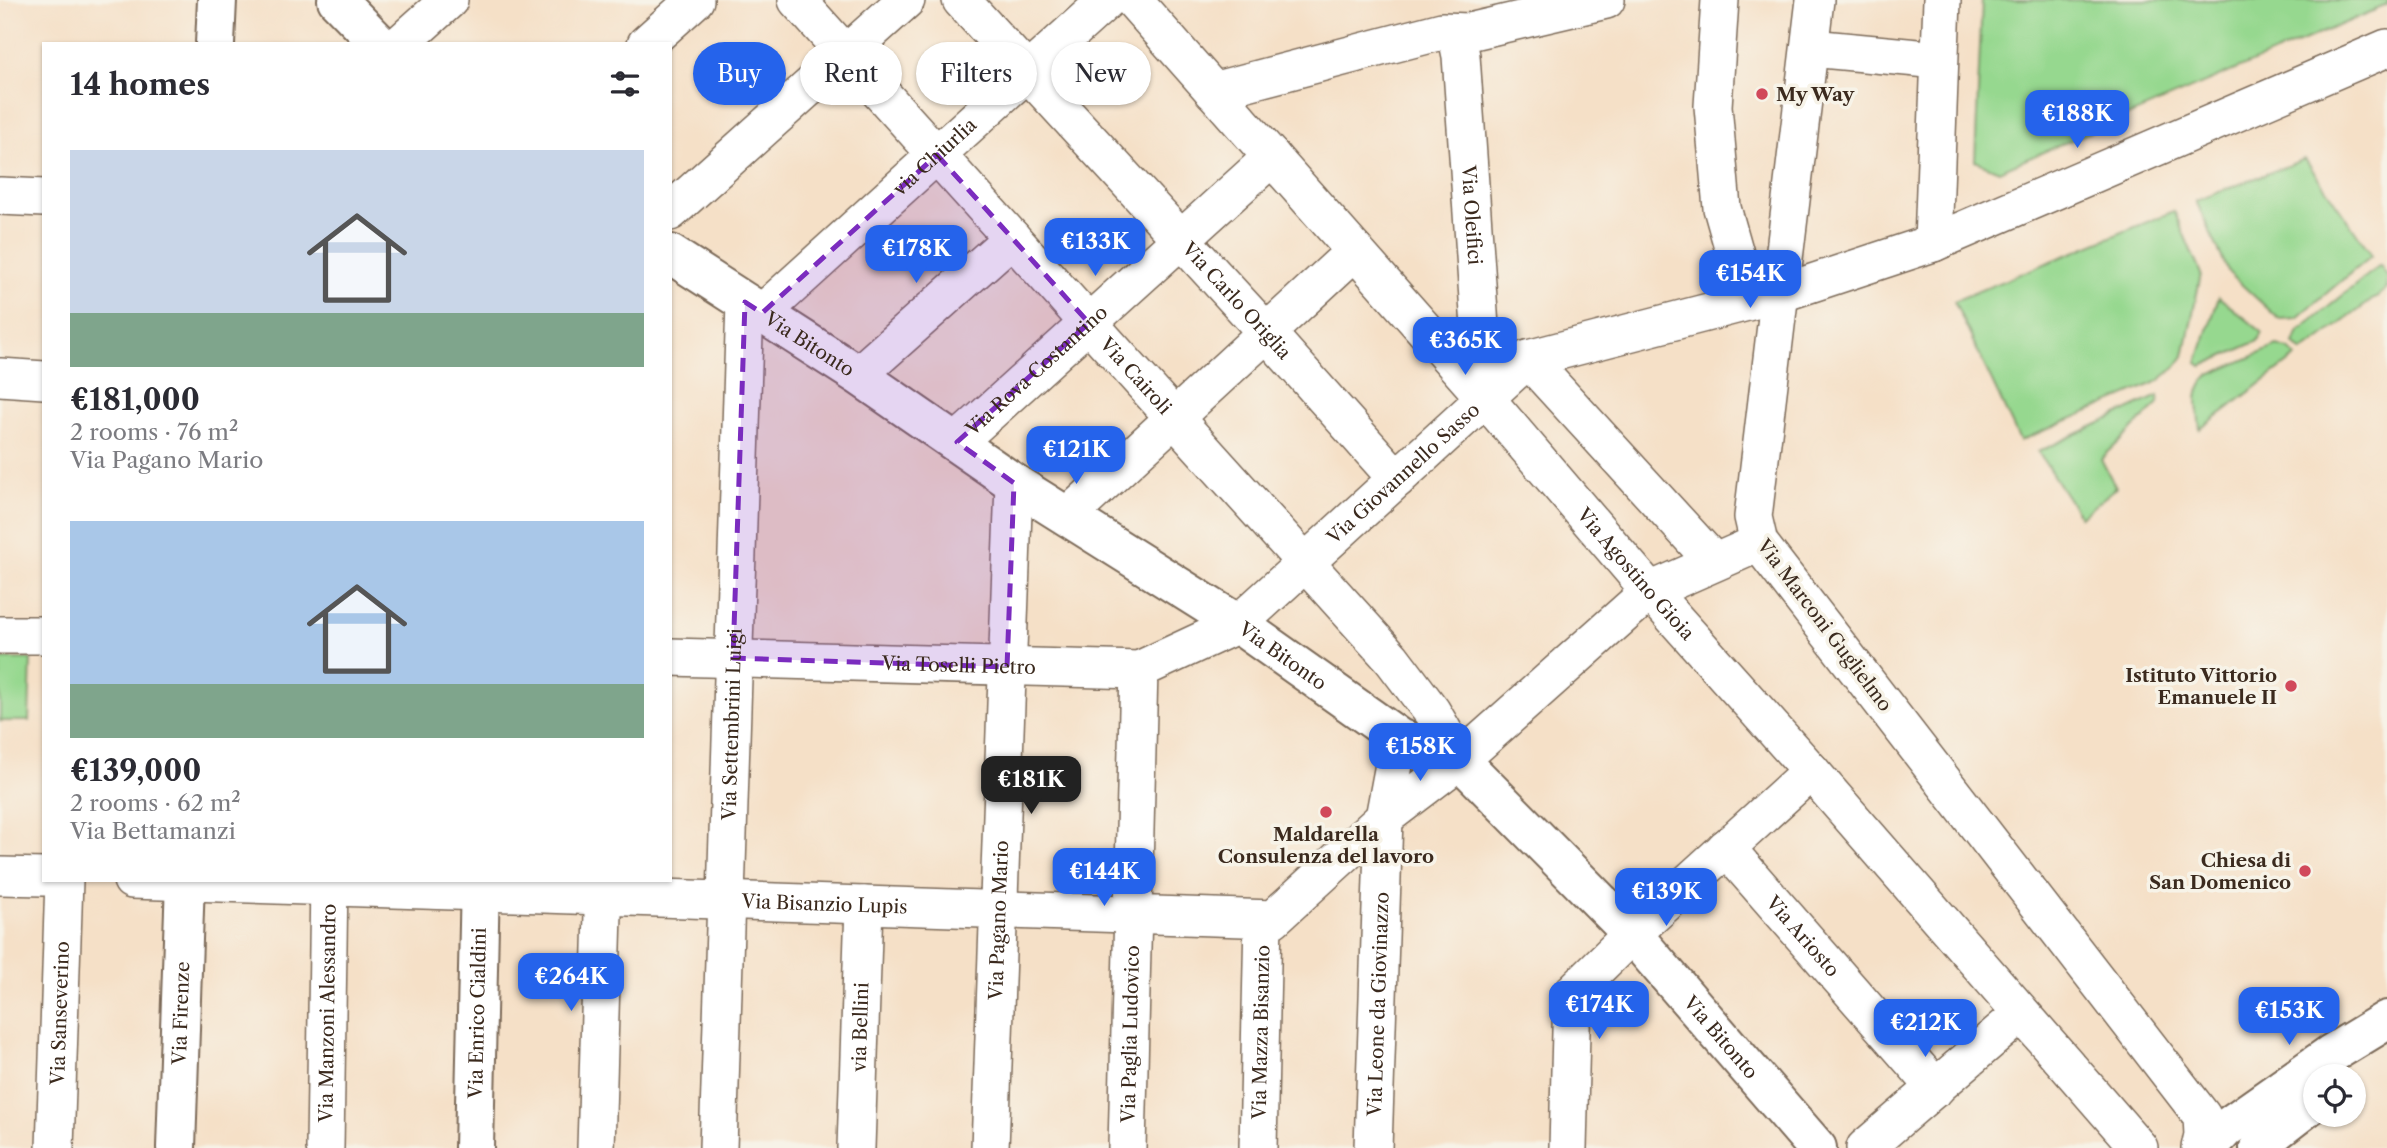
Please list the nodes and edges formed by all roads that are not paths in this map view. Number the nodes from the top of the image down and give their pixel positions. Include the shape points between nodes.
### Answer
1 (217, 0) edge
2 (337, 0) edge
3 (449, 0) edge
4 (695, 0) edge
5 (797, 0) edge
6 (906, 0) edge
7 (961, 0) edge
8 (1107, 0) edge
9 (1133, 0) edge
10 (1606, 0) edge
11 (1720, 0) edge
12 (1815, 0) edge
13 (1942, 0) edge
14 (1456, 32) junction
15 (215, 42) edge
16 (378, 42) edge
17 (402, 42) edge
18 (648, 42) edge
19 (835, 42) edge
20 (859, 42) edge
21 (1000, 42) edge
22 (1811, 48) junction
23 (2387, 48) edge
24 (1939, 60) junction
25 (1037, 64) edge
26 (1037, 82) edge
27 (1213, 90) junction
28 (800, 95) edge
29 (892, 105) edge
30 (992, 105) edge
31 (937, 155) junction
32 (1272, 157) junction
33 (0, 196) edge
34 (42, 198) edge
35 (672, 210) edge
36 (1012, 238) junction
37 (1181, 239) junction
38 (1933, 243) junction
39 (1355, 251) junction
40 (672, 255) edge
41 (1740, 290) junction
42 (1782, 293) junction
43 (753, 307) junction
44 (1089, 323) junction
45 (1266, 333) junction
46 (1528, 359) junction
47 (858, 375) junction
48 (0, 377) edge
49 (42, 380) edge
50 (1485, 398) junction
51 (1174, 417) junction
52 (957, 442) junction
53 (1396, 479) junction
54 (1014, 483) junction
55 (1068, 516) junction
56 (1759, 543) junction
57 (1305, 562) junction
58 (1714, 562) junction
59 (1650, 591) junction
60 (1238, 624) junction
61 (0, 635) edge
62 (42, 635) edge
63 (672, 657) edge
64 (733, 659) junction
65 (1007, 667) junction
66 (1139, 670) junction
67 (1399, 738) junction
68 (1460, 760) junction
69 (1811, 771) junction
70 (1384, 818) junction
71 (1726, 848) junction
72 (0, 876) edge
73 (42, 877) edge
74 (64, 882) edge
75 (185, 882) edge
76 (233, 882) edge
77 (329, 884) edge
78 (480, 886) edge
79 (603, 889) edge
80 (726, 900) junction
81 (864, 905) junction
82 (999, 910) junction
83 (1133, 914) junction
84 (1263, 919) junction
85 (1632, 934) junction
86 (2021, 1014) junction
87 (2387, 1020) edge
88 (2387, 1037) edge
89 (2360, 1064) edge
90 (1936, 1088) junction
91 (2303, 1110) edge
92 (55, 1148) edge
93 (176, 1148) edge
94 (326, 1148) edge
95 (474, 1148) edge
96 (596, 1148) edge
97 (718, 1148) edge
98 (856, 1148) edge
99 (990, 1148) edge
100 (1126, 1148) edge
101 (1258, 1148) edge
102 (1373, 1148) edge
103 (1568, 1148) edge
104 (1816, 1148) edge
105 (1865, 1148) edge
106 (2139, 1148) edge
107 (2200, 1148) edge
108 (2207, 1148) edge
109 (2259, 1148) edge

1 - 15 main road
2 - 16 main road
3 - 17 street
4 - 18 street
5 - 19 street, Via Cairoli
6 - 20 street
7 - 21 street, Via Carlo Origlia
8 - 25 street, via Chiurlia
9 - 27 street, Via Agostino Gioia
10 - 14 street
11 - 41 street via 1713,106 1722,208
12 - 22 street, Via Marconi Guglielmo
13 - 24 street
14 - 27 street via 1442,31
14 - 50 street, Via Oleifici
22 - 24 street
22 - 42 street, Via Marconi Guglielmo
23 - 38 street, Via Giovannello Sasso
24 - 38 street
26 - 37 street, Via Carlo Origlia
27 - 32 street, Via Agostino Gioia
28 - 35 street
29 - 31 street, Via Cairoli
30 - 31 street, via Chiurlia
31 - 36 street, Via Cairoli
31 - 43 street, via Chiurlia
32 - 37 street, Via Rova Costantino
32 - 39 street, Via Agostino Gioia
33 - 34 street
36 - 44 street, Via Cairoli
36 - 47 street
37 - 44 street, Via Rova Costantino
37 - 45 street, Via Carlo Origlia
38 - 42 street, Via Giovannello Sasso
39 - 45 street
39 - 50 street, Via Agostino Gioia
40 - 43 main road, Via Bitonto
41 - 42 street, Via Giovannello Sasso
41 - 46 street, Via Giovannello Sasso
42 - 56 street, Via Marconi Guglielmo via 1753,517
43 - 47 main road, Via Bitonto
43 - 64 street, Via Settembrini Luigi
44 - 51 street, Via Cairoli
44 - 52 street, Via Rova Costantino
45 - 51 street
45 - 53 street, Via Carlo Origlia
46 - 50 street, Via Giovannello Sasso
46 - 58 street
47 - 52 main road, Via Bitonto
48 - 49 street
50 - 53 street, Via Giovannello Sasso
50 - 59 street, Via Agostino Gioia
51 - 55 street
51 - 57 street, Via Cairoli
52 - 54 main road, Via Bitonto
53 - 57 street, Via Giovannello Sasso
54 - 55 main road, Via Bitonto
54 - 65 street, Via Pagano Mario
55 - 60 main road, Via Bitonto
56 - 58 street
56 - 107 street, Via Marconi Guglielmo via 2202,1116
57 - 60 street, Via Giovannello Sasso
57 - 68 street, Via Cairoli via 1392,659 1432,712
58 - 59 street
59 - 68 street
59 - 69 street, Via Agostino Gioia
60 - 66 street, Via Toselli Pietro
60 - 67 main road, Via Bitonto
61 - 62 street
63 - 64 street, Via Toselli Pietro
64 - 65 street, Via Toselli Pietro
64 - 80 street, Via Settembrini Luigi
65 - 66 street, Via Toselli Pietro
65 - 82 street, Via Pagano Mario
66 - 83 street, Via Paglia Ludovico
67 - 68 main road, Via Bitonto
67 - 70 street, Via Leone da Giovinazzo
68 - 70 street
68 - 85 main road, Via Bitonto
69 - 71 street
69 - 86 street, Via Agostino Gioia
70 - 84 street via 1273,919
70 - 102 street, Via Leone da Giovinazzo
71 - 85 street
71 - 90 street, Via Ariosto
72 - 73 street
74 - 92 street, Via Sanseverino
75 - 93 main road, Via Firenze
76 - 77 street, Via Bisanzio Lupis
77 - 78 street, Via Bisanzio Lupis
77 - 94 street, Via Manzoni Alessandro
78 - 79 street, Via Bisanzio Lupis
78 - 95 main road, Via Enrico Cialdini
79 - 80 street, Via Bisanzio Lupis
79 - 96 street
80 - 81 street, Via Bisanzio Lupis
80 - 97 street, Via Settembrini Luigi
81 - 82 street, Via Bisanzio Lupis
81 - 98 street, via Bellini
82 - 83 street, Via Bisanzio Lupis
82 - 99 street, Via Pagano Mario
83 - 84 street, Via Bisanzio Lupis
83 - 100 street, Via Paglia Ludovico
84 - 101 street, Via Mazza Bisanzio
85 - 103 street via 1572,993
85 - 104 main road, Via Bitonto
86 - 90 street
86 - 106 street, Via Agostino Gioia
87 - 108 main road via 2236,1121
88 - 89 main road
90 - 105 street
91 - 109 main road

